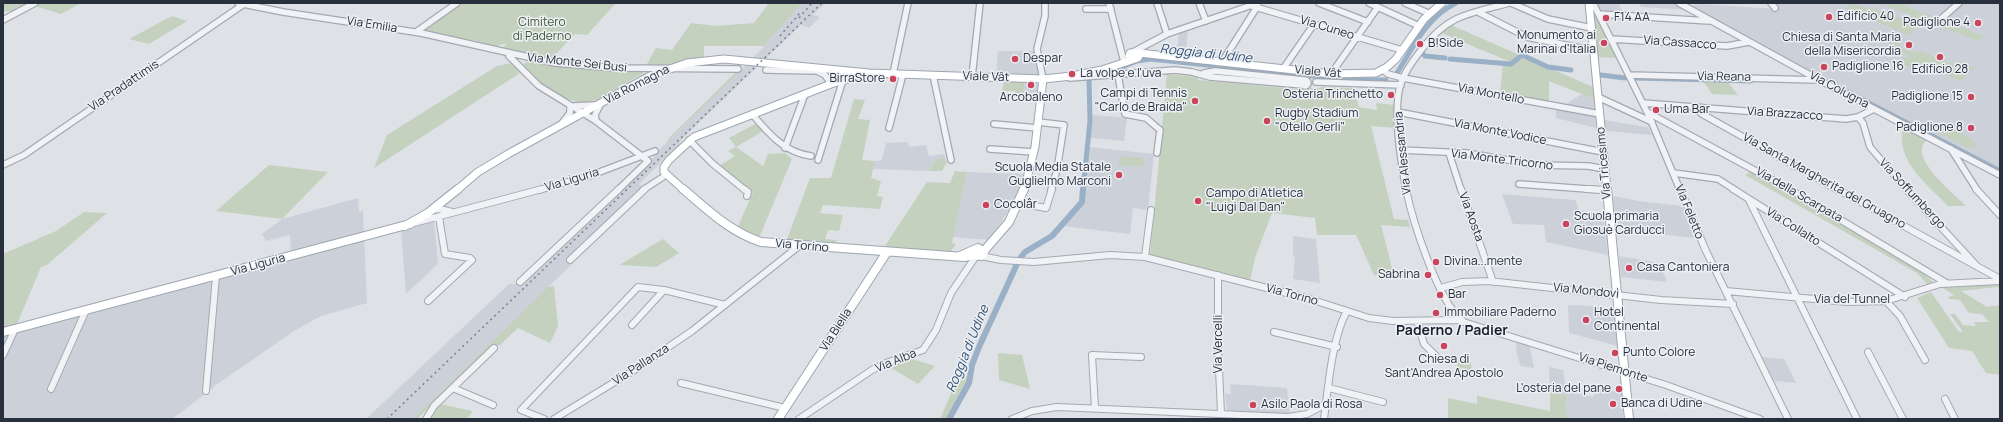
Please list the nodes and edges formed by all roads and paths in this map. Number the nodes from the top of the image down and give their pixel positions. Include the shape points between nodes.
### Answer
1 (34, 3) edge
2 (243, 3) edge
3 (457, 3) edge
4 (908, 3) edge
5 (980, 3) edge
6 (1045, 3) edge
7 (1157, 3) edge
8 (1200, 3) edge
9 (1236, 3) edge
10 (1319, 3) edge
11 (1369, 3) edge
12 (1405, 3) edge
13 (1442, 3) edge
14 (1510, 3) edge
15 (1590, 3) edge
16 (1593, 3) edge
17 (1679, 3) edge
18 (1771, 3) edge
19 (1959, 3) edge
20 (1110, 6) edge
21 (1255, 7) edge
22 (1378, 7) junction
23 (1775, 8) dead end
24 (1086, 9) dead end
25 (1239, 10) junction
26 (1428, 12) junction
27 (1478, 12) junction
28 (3, 14) edge
29 (1599, 14) junction
30 (13, 16) junction
31 (1942, 18) dead end
32 (3, 20) edge
33 (1206, 21) junction
34 (1711, 21) junction
35 (1368, 22) junction
36 (1314, 24) junction
37 (1419, 26) junction
38 (1592, 28) junction
39 (416, 32) junction
40 (1167, 34) junction
41 (1356, 37) junction
42 (1611, 38) junction
43 (1749, 42) junction
44 (1402, 50) junction
45 (1594, 51) junction
46 (504, 54) junction
47 (1132, 54) junction
48 (513, 56) junction
49 (516, 62) junction
50 (1222, 62) junction
51 (1116, 65) junction
52 (667, 69) junction
53 (738, 69) dead end
54 (1283, 69) junction
55 (766, 70) dead end
56 (842, 70) junction
57 (1386, 72) junction
58 (869, 73) junction
59 (893, 74) junction
60 (903, 74) junction
61 (1331, 74) junction
62 (933, 75) junction
63 (1118, 75) junction
64 (972, 77) junction
65 (1630, 77) junction
66 (1060, 78) junction
67 (1403, 78) junction
68 (1043, 79) junction
69 (843, 80) junction
70 (1819, 80) junction
71 (831, 84) junction
72 (1398, 85) junction
73 (805, 94) junction
74 (1598, 97) junction
75 (601, 103) junction
76 (1643, 103) junction
77 (570, 106) junction
78 (1694, 107) junction
79 (1874, 109) junction
80 (1398, 112) junction
81 (1647, 112) junction
82 (583, 113) junction
83 (752, 114) junction
84 (1600, 114) junction
85 (1858, 117) junction
86 (596, 121) junction
87 (1652, 122) junction
88 (994, 124) dead end
89 (1038, 125) junction
90 (559, 127) junction
91 (889, 128) dead end
92 (689, 140) junction
93 (785, 148) junction
94 (990, 149) dead end
95 (1951, 149) junction
96 (1400, 150) junction
97 (655, 152) dead end
98 (1034, 152) junction
99 (1603, 152) junction
100 (1157, 153) dead end
101 (1449, 153) junction
102 (642, 156) junction
103 (811, 156) dead end
104 (1966, 157) junction
105 (818, 160) dead end
106 (951, 160) dead end
107 (3, 164) edge
108 (1959, 164) junction
109 (490, 165) junction
110 (1605, 169) junction
111 (1674, 173) junction
112 (666, 175) junction
113 (2000, 175) edge
114 (1518, 184) dead end
115 (1607, 190) junction
116 (747, 196) dead end
117 (1749, 200) junction
118 (1018, 203) junction
119 (1151, 210) dead end
120 (439, 213) junction
121 (428, 215) junction
122 (2000, 215) edge
123 (405, 226) joint
124 (800, 246) junction
125 (887, 252) junction
126 (979, 253) junction
127 (1145, 257) junction
128 (570, 260) dead end
129 (1976, 266) junction
130 (1218, 275) junction
131 (216, 276) junction
132 (2000, 280) edge
133 (520, 282) dead end
134 (1493, 282) junction
135 (1948, 284) junction
136 (1441, 288) junction
137 (664, 290) junction
138 (1726, 291) junction
139 (1617, 295) junction
140 (1905, 297) junction
141 (1797, 299) junction
142 (428, 301) dead end
143 (1886, 301) junction
144 (1732, 304) junction
145 (725, 305) junction
146 (86, 310) junction
147 (1348, 311) junction
148 (1453, 317) junction
149 (1417, 321) junction
150 (632, 325) dead end
151 (15, 329) junction
152 (3, 332) edge
153 (1274, 332) dead end
154 (1337, 347) junction
155 (494, 348) dead end
156 (1868, 352) dead end
157 (3, 355) edge
158 (1141, 357) dead end
159 (1437, 357) dead end
160 (1925, 360) dead end
161 (1624, 372) junction
162 (681, 383) dead end
163 (453, 388) junction
164 (1329, 388) junction
165 (51, 389) dead end
166 (206, 391) dead end
167 (1945, 399) dead end
168 (1382, 402) dead end
169 (1326, 404) junction
170 (494, 405) dead end
171 (786, 408) junction
172 (1095, 408) junction
173 (1221, 413) junction
174 (426, 419) edge
175 (544, 419) edge
176 (554, 419) edge
177 (778, 419) edge
178 (799, 419) edge
179 (1012, 419) edge
180 (1324, 419) edge
181 (1629, 419) edge
182 (1760, 419) edge
183 (1788, 419) edge
184 (1858, 419) edge
185 (1903, 419) edge
186 (1955, 419) edge

1 - 30 street
2 - 39 street, Via Emilia
2 - 107 street, Via Pradattimis via 24,155
3 - 39 street
4 - 59 street
5 - 64 street
6 - 68 street via 1045,16 1037,49
7 - 40 street
8 - 33 street
9 - 25 street
10 - 35 street
11 - 22 street
12 - 26 street
13 - 26 main road
14 - 27 street, Via Alessandria
14 - 38 street via 1552,20
15 - 38 main road, Via Tricesimo
16 - 29 street, Via Feletto
17 - 34 street, Via Colugna
18 - 23 street
19 - 31 street
20 - 24 street
20 - 47 street
21 - 25 street
21 - 36 street, Via Cuneo
21 - 50 street
22 - 35 street
22 - 37 street
25 - 33 street
26 - 37 main road
27 - 45 street via 1527,37
27 - 67 street, Via Alessandria via 1451,22 1441,30 1420,52
28 - 30 street
29 - 34 street
29 - 42 street, Via Feletto
30 - 32 street
33 - 40 street
34 - 43 street, Via Colugna
35 - 41 street
36 - 41 street, Via Cuneo
36 - 54 street
37 - 44 main road
38 - 45 main road, Via Tricesimo
39 - 46 street, Via Emilia
40 - 47 street
41 - 44 street, Via Cuneo
41 - 61 street
42 - 43 street, Via Cassacco via 1727,46
42 - 65 street, Via Feletto
43 - 70 street, Via Colugna
44 - 57 main road
45 - 74 main road, Via Tricesimo
46 - 48 street, Via Emilia
46 - 49 street, Via Emilia
47 - 50 main road, Viale Vât
47 - 51 main road, Viale Vât
47 - 51 main road, Viale Vât
48 - 49 street, Via Emilia
48 - 52 street, Via Monte Sei Busi via 576,65
49 - 77 street, Via Emilia via 539,86
50 - 54 main road, Viale Vât
51 - 66 main road, Viale Vât
52 - 53 street, Via Monte Sei Busi
52 - 56 main road, Via Romagna via 692,62 720,59
52 - 75 main road, Via Romagna
54 - 61 main road, Viale Vât
55 - 71 street via 817,71 825,75
56 - 58 main road, Via Romagna
56 - 69 main road via 845,75
57 - 61 main road, Viale Vât
57 - 67 street, Via Montello
57 - 72 street
58 - 59 main road, Viale Vât
58 - 69 main road
59 - 60 main road, Viale Vât
60 - 62 main road, Viale Vât
60 - 91 street
62 - 64 main road, Viale Vât
62 - 106 street
63 - 66 street via 1090,79
63 - 72 street via 1151,69 1305,83
63 - 100 street via 1125,114 1146,118 1160,130
64 - 68 main road, Viale Vât
65 - 70 street, Via Reana
65 - 76 street, Via Feletto
66 - 68 main road, Viale Vât
67 - 72 street, Via Alessandria
67 - 84 street, Via Montello
68 - 89 main road, Via Alba
69 - 71 main road
69 - 105 street
70 - 79 street, Via Colugna
71 - 73 main road
72 - 80 street, Via Alessandria
73 - 83 main road
73 - 93 street
74 - 84 main road, Via Tricesimo
74 - 87 street
75 - 77 street via 582,107
75 - 82 main road, Via Romagna
75 - 86 street via 595,115
76 - 78 street
76 - 81 street, Via Feletto
77 - 82 street, Via Emilia
77 - 90 street via 569,115
78 - 85 street, Via Brazzacco via 1846,119
78 - 129 street, Via Santa Margherita del Gruagno via 1702,114
79 - 85 street, Via Brazzacco
79 - 95 street, Via Colugna
80 - 96 street, Via Alessandria
80 - 99 street, Via Monte Vodice
81 - 87 street, Via Feletto
81 - 135 street, Via della Scarpata via 1812,201
82 - 86 street, Via Emilia
82 - 90 main road, Via Romagna
83 - 92 main road
83 - 93 street via 774,140
84 - 99 main road, Via Tricesimo
85 - 129 street, Via Soffumbergo via 1864,125 1869,145 1879,159
86 - 102 street, Via Emilia
87 - 111 street, Via Feletto
88 - 89 street
89 - 98 main road, Via Alba
89 - 118 street via 1064,124 1057,170 1046,208
90 - 109 main road, Via Romagna
92 - 112 main road via 666,162 663,170
92 - 116 street via 713,164 748,192
93 - 103 street via 798,155
94 - 98 street
95 - 104 street, Via Colugna
95 - 108 street
96 - 101 street, Via Monte Tricorno
96 - 136 street, Via Alessandria via 1416,232
97 - 102 street, Via Liguria
98 - 118 main road, Via Alba
99 - 110 main road, Via Tricesimo
101 - 110 street, Via Monte Tricorno via 1491,156 1536,166 1588,166
101 - 134 street, Via Aosta
102 - 120 street, Via Liguria via 582,178 454,213
102 - 133 street via 648,161
104 - 108 street
104 - 113 street, Via Colugna
108 - 122 street via 1973,185
109 - 120 main road, Via Romagna
109 - 121 main road, Via Romagna
110 - 115 main road, Via Tricesimo
111 - 117 street, Via Collalto via 1713,178
111 - 138 street, Via Feletto via 1706,251
112 - 124 main road, Via Torino via 737,233 761,242
112 - 128 street via 644,189
114 - 115 street
115 - 139 main road, Via Tricesimo
117 - 140 street, Via Collalto
117 - 141 street
118 - 126 main road, Via Alba via 1003,230
119 - 127 street
120 - 121 main road, Via Romagna
120 - 142 street via 445,254 472,260
121 - 123 main road, Via Romagna
123 - 131 main road, Via Liguria
124 - 125 main road, Via Torino
124 - 145 street, Via Pallanza
125 - 126 main road, Via Torino via 960,256
125 - 171 main road, Via Biella
126 - 127 street, Via Torino via 994,259 1034,262 1110,255
126 - 178 street, Via Alba via 951,293 936,330 923,350 872,370
127 - 130 street, Via Torino
129 - 132 street, Via Santa Margherita del Gruagno
130 - 147 street, Via Torino
130 - 173 street, Via Vercelli
131 - 146 main road, Via Liguria
131 - 166 street
132 - 135 street, Via del Tunnel
134 - 136 street, Via Mondovì via 1462,282
134 - 139 street, Via Mondovì
135 - 140 street, Via del Tunnel via 1931,286
136 - 148 street, Via Alessandria
137 - 145 street
137 - 150 street
137 - 175 street via 638,287 521,410
138 - 141 street, Via del Tunnel
138 - 144 street, Via Feletto
139 - 144 street, Via Mondovì
139 - 161 main road, Via Tricesimo
140 - 143 street, Via del Tunnel
141 - 143 street, Via del Tunnel
141 - 184 street
143 - 160 street via 1900,316
144 - 183 street, Via Feletto
145 - 176 street, Via Pallanza via 692,332
146 - 151 main road, Via Liguria
146 - 165 street
147 - 149 street, Via Torino via 1373,319
147 - 154 street via 1342,319
148 - 149 street, Via Torino via 1440,321
148 - 161 street, Via Piemonte
149 - 159 street via 1424,344
151 - 152 main road, Via Liguria
151 - 157 street
153 - 154 street
154 - 164 street
155 - 163 street
156 - 185 street
158 - 172 street via 1092,355
161 - 181 main road, Via Tricesimo
161 - 182 street, Via Piemonte
162 - 171 street
163 - 170 street
163 - 174 street via 434,406
164 - 168 street
164 - 169 street
167 - 186 street
169 - 173 street via 1307,414 1288,417
169 - 180 street
171 - 177 main road, Via Biella
172 - 173 street
172 - 179 street via 1043,408

